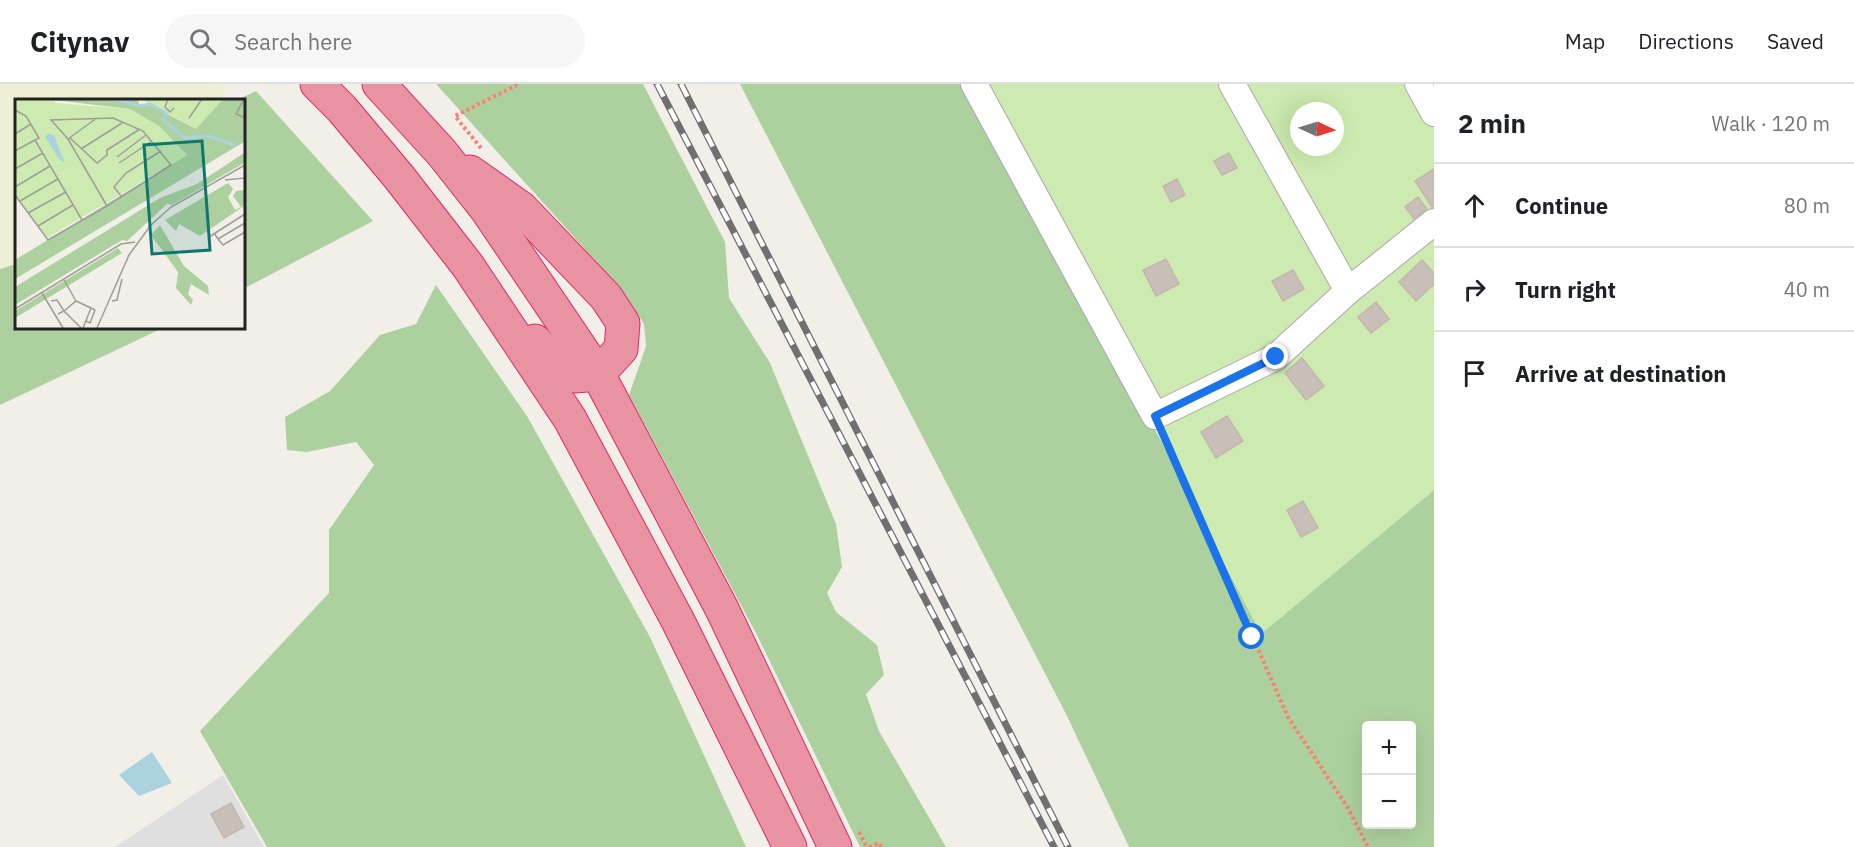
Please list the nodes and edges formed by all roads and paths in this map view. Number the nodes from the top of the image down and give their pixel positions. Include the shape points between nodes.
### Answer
1 (317, 84) edge
2 (379, 84) edge
3 (974, 84) edge
4 (1232, 84) edge
5 (1418, 84) edge
6 (1434, 112) edge
7 (442, 153) junction
8 (1434, 222) edge
9 (468, 266) junction
10 (1348, 291) junction
11 (598, 374) junction
12 (1155, 416) junction
13 (880, 845) edge
14 (790, 847) edge
15 (834, 847) edge
16 (870, 847) edge
17 (1368, 847) edge

1 - 9 highway via 399,177
2 - 7 highway
3 - 12 street
4 - 10 street
5 - 6 street
7 - 11 highway via 487,210
7 - 11 highway via 521,208 606,297 623,323 621,349
8 - 10 street
9 - 11 highway via 560,368 575,376
9 - 14 highway via 570,419 678,621
10 - 12 street via 1276,357
11 - 15 highway via 722,609
12 - 17 path via 1288,717 1348,807
13 - 16 path

